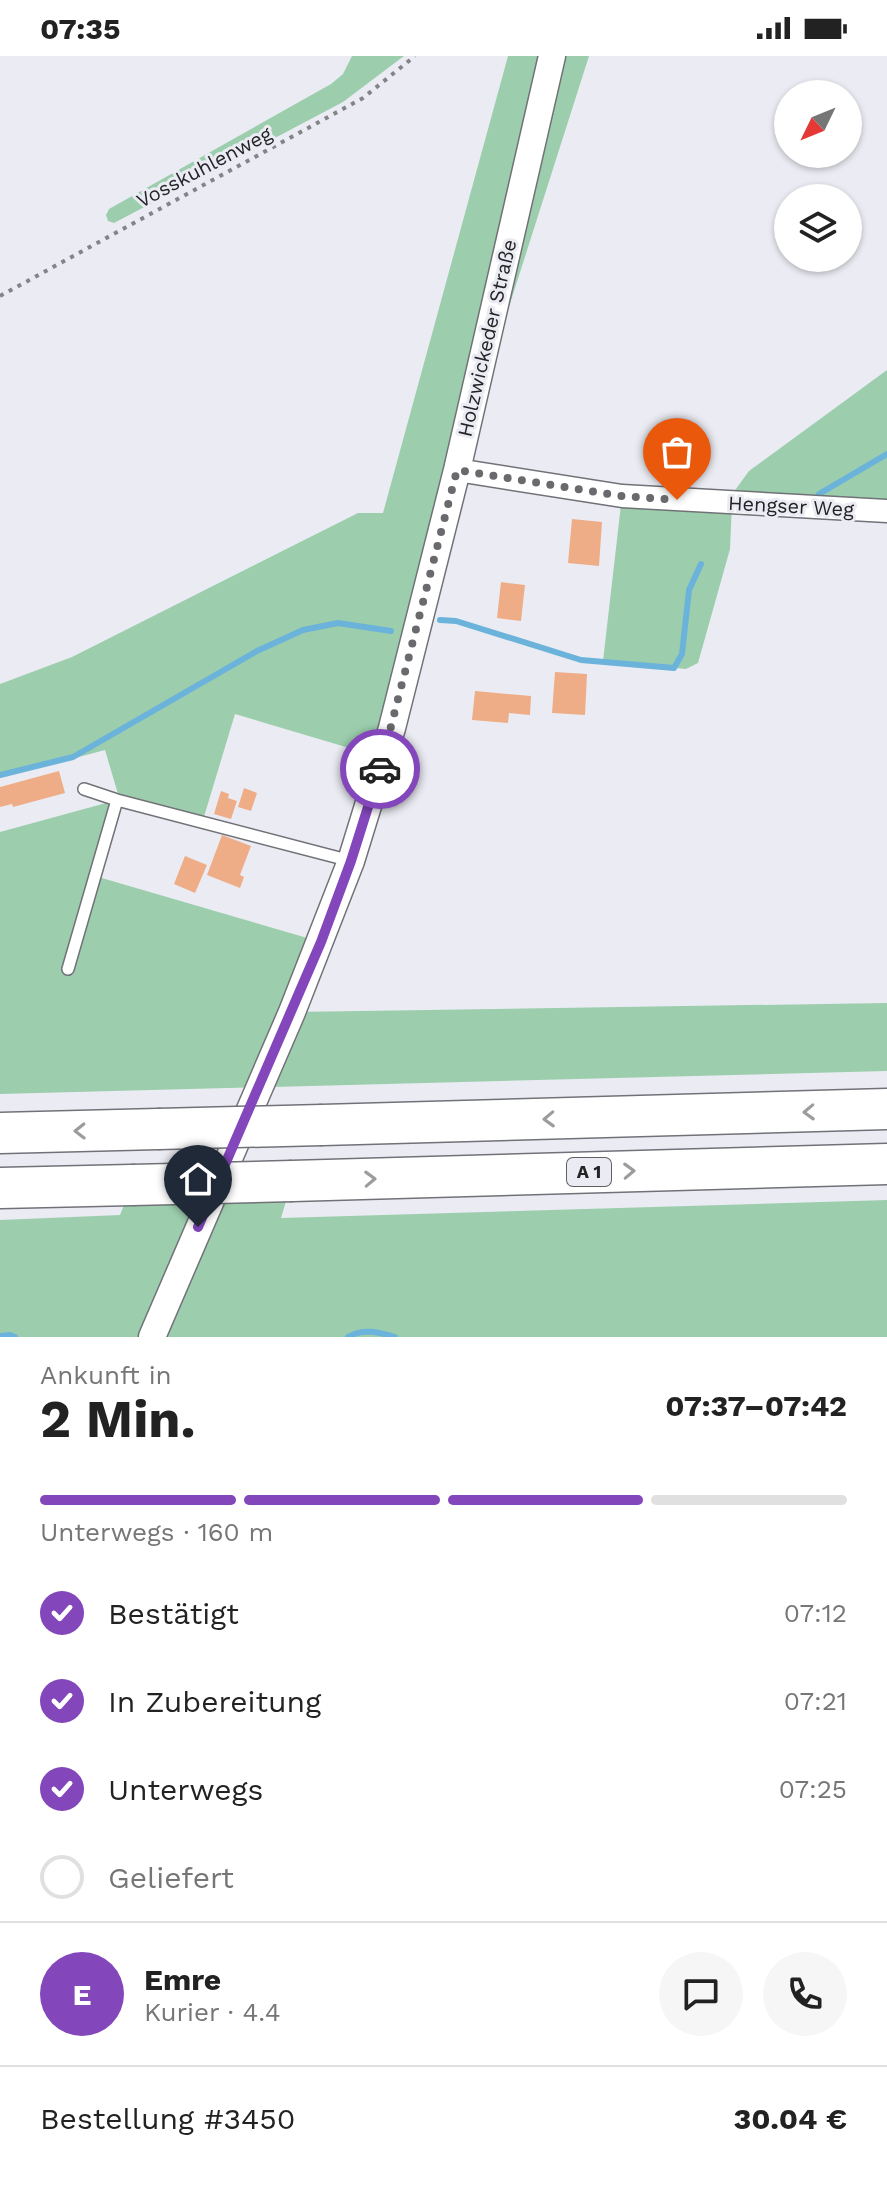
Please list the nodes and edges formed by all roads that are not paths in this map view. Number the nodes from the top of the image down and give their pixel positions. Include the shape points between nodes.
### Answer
1 (552, 56) edge
2 (457, 470) junction
3 (887, 511) edge
4 (84, 789) dead end
5 (117, 800) junction
6 (351, 861) junction
7 (68, 969) dead end
8 (887, 1109) edge
9 (0, 1133) edge
10 (887, 1164) edge
11 (0, 1188) edge
12 (152, 1337) edge

1 - 2 street, Holzwickeder Straße
2 - 3 street, Hengser Weg via 622,496
2 - 6 street, Holzwickeder Straße via 392,728
4 - 5 lane
5 - 6 lane
5 - 7 lane
6 - 12 street, Holzwickeder Straße
8 -> 9 highway, bridge
11 -> 10 highway, A 1, bridge

